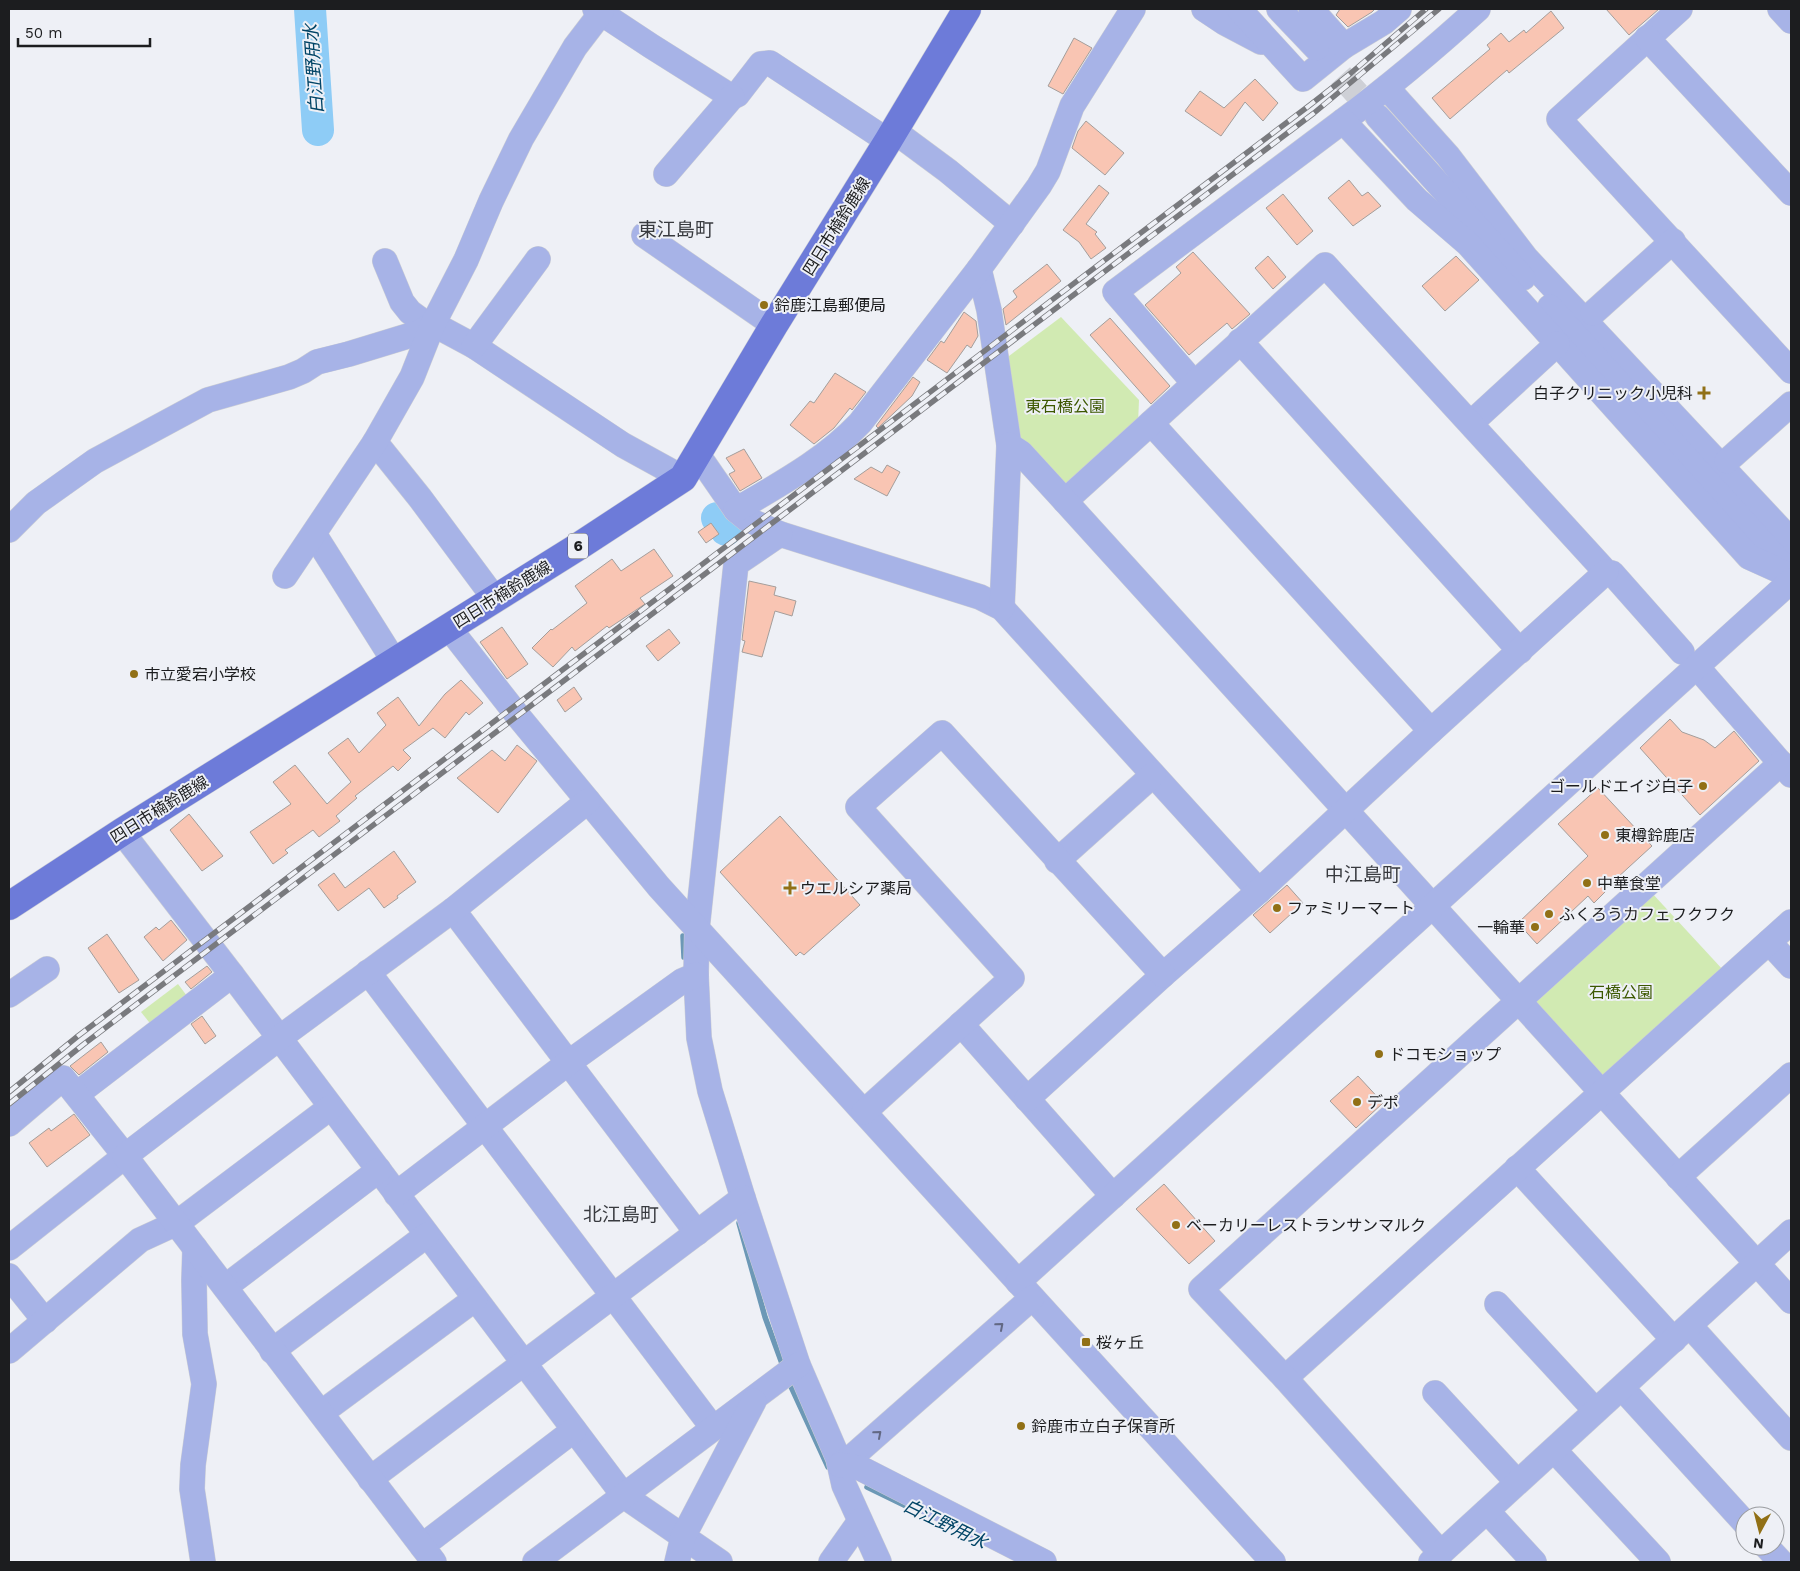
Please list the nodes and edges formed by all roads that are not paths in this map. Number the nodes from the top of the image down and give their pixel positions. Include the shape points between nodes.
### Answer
1 (967, 9) edge
2 (1133, 9) edge
3 (1204, 9) edge
4 (1239, 9) edge
5 (1279, 9) edge
6 (1311, 9) edge
7 (1399, 9) edge
8 (1478, 9) edge
9 (1680, 9) edge
10 (1780, 9) edge
11 (600, 10) edge
12 (1791, 21) edge
13 (1647, 38) junction
14 (1344, 46) junction
15 (1316, 48) tunnel mouth
16 (1276, 50) junction
17 (1387, 88) junction
18 (732, 97) junction
19 (1378, 117) tunnel mouth
20 (1343, 121) junction
21 (891, 136) junction
22 (666, 174) dead end
23 (1791, 193) edge
24 (1012, 224) junction
25 (644, 235) dead end
26 (1673, 241) junction
27 (538, 259) dead end
28 (386, 261) dead end
29 (979, 269) junction
30 (1593, 313) dead end
31 (433, 324) junction
32 (774, 325) junction
33 (1240, 341) junction
34 (1557, 344) junction
35 (474, 346) junction
36 (1791, 371) edge
37 (1194, 383) junction
38 (1791, 404) edge
39 (1471, 422) junction
40 (1151, 423) junction
41 (375, 442) junction
42 (1009, 445) junction
43 (698, 455) junction
44 (1727, 462) dead end
45 (683, 478) junction
46 (1065, 501) junction
47 (736, 510) junction
48 (9, 530) edge
49 (314, 534) junction
50 (780, 534) junction
51 (1791, 566) edge
52 (1606, 572) junction
53 (1791, 575) edge
54 (285, 576) dead end
55 (1791, 581) edge
56 (495, 599) junction
57 (1002, 608) junction
58 (449, 628) junction
59 (1520, 651) junction
60 (1690, 659) junction
61 (394, 661) junction
62 (1431, 731) junction
63 (1786, 769) edge
64 (1153, 775) junction
65 (588, 801) junction
66 (1345, 811) junction
67 (122, 832) junction
68 (1057, 861) junction
69 (1259, 891) junction
70 (12, 900) edge
71 (1432, 907) junction
72 (453, 910) junction
73 (1791, 922) edge
74 (697, 928) junction
75 (1769, 942) junction
76 (1791, 966) edge
77 (47, 969) dead end
78 (368, 972) junction
79 (232, 975) junction
80 (1163, 975) junction
81 (689, 978) junction
82 (9, 995) edge
83 (1520, 1001) junction
84 (961, 1024) junction
85 (278, 1039) junction
86 (568, 1063) junction
87 (1791, 1075) edge
88 (1601, 1092) junction
89 (77, 1094) junction
90 (1027, 1099) junction
91 (331, 1107) junction
92 (864, 1112) junction
93 (9, 1124) edge
94 (484, 1126) junction
95 (125, 1156) junction
96 (1517, 1168) junction
97 (379, 1170) junction
98 (1678, 1177) junction
99 (396, 1194) junction
100 (1114, 1196) junction
101 (743, 1198) junction
102 (177, 1223) junction
103 (1791, 1232) edge
104 (427, 1234) junction
105 (697, 1234) junction
106 (9, 1248) edge
107 (196, 1248) junction
108 (1757, 1264) junction
109 (9, 1276) edge
110 (225, 1287) junction
111 (1025, 1290) junction
112 (613, 1297) junction
113 (475, 1299) junction
114 (1791, 1301) edge
115 (1497, 1304) dead end
116 (45, 1321) junction
117 (1682, 1333) junction
118 (272, 1350) junction
119 (9, 1351) edge
120 (525, 1363) junction
121 (791, 1371) junction
122 (1285, 1378) junction
123 (1622, 1388) junction
124 (1436, 1394) dead end
125 (757, 1397) junction
126 (1595, 1410) junction
127 (321, 1413) junction
128 (713, 1428) junction
129 (574, 1430) junction
130 (1791, 1438) edge
131 (1554, 1450) junction
132 (840, 1464) junction
133 (370, 1479) junction
134 (1517, 1482) junction
135 (624, 1496) junction
136 (1487, 1511) junction
137 (1735, 1511) edge
138 (860, 1521) junction
139 (683, 1537) junction
140 (428, 1554) edge
141 (1436, 1557) edge
142 (203, 1562) edge
143 (535, 1562) edge
144 (677, 1562) edge
145 (720, 1562) edge
146 (831, 1562) edge
147 (879, 1562) edge
148 (1044, 1562) edge
149 (1273, 1562) edge
150 (1534, 1562) edge
151 (1658, 1562) edge

1 - 21 main road, 四日市楠鈴鹿線 / 6
2 - 24 street via 1072,106 1048,171
3 - 16 street
4 - 16 street
5 - 15 street
6 - 14 street
7 - 14 street
8 - 17 street
9 - 13 street
10 - 12 street
11 - 18 street
11 - 31 street via 521,139
13 - 23 street
13 - 26 street via 1559,119
14 - 16 street via 1303,79
17 - 20 street
17 - 51 street via 1448,156 1526,258 1783,532
18 - 21 street via 761,64 770,63
18 - 22 street
19 - 53 street
20 - 34 street via 1417,200 1468,244
20 - 37 street via 1115,292
21 - 24 street via 954,177
21 - 32 main road, 四日市楠鈴鹿線 / 6
24 - 29 street
25 - 32 street
26 - 30 street
26 - 36 street
27 - 35 street
28 - 31 street via 402,302 421,320
29 - 42 street via 986,291
29 - 47 street via 848,436 804,470
31 - 35 street
31 - 41 street via 412,377
31 - 48 street via 421,332 316,362 289,377 208,400 96,462 36,503
32 - 43 main road, 四日市楠鈴鹿線 / 6
33 - 37 street
33 - 39 street via 1325,265
33 - 59 street
34 - 39 street
34 - 53 street via 1749,557
35 - 45 street via 623,445
37 - 40 street
38 - 44 street
39 - 52 street
40 - 46 street
40 - 62 street
41 - 49 street
41 - 56 street
42 - 46 street via 1021,453
42 - 57 street
43 - 45 main road, 四日市楠鈴鹿線 / 6
43 - 47 street
45 - 56 main road, 四日市楠鈴鹿線 / 6
46 - 66 street
47 - 50 street via 747,519
49 - 54 street
49 - 61 street
50 - 57 street via 980,597
50 - 74 street via 736,564
52 - 59 street
52 - 60 street via 1612,573
55 - 60 street
56 - 58 main road, 四日市楠鈴鹿線 / 6
57 - 64 street
58 - 61 main road, 四日市楠鈴鹿線 / 6
58 - 65 street
59 - 62 street
60 - 63 street
60 - 71 street
61 - 67 main road, 四日市楠鈴鹿線 / 6
62 - 66 street
63 - 83 street
64 - 68 street
64 - 69 street
65 - 72 street
65 - 74 street
66 - 69 street
66 - 71 street
67 - 70 main road, 四日市楠鈴鹿線 / 6
67 - 79 street
68 - 80 street
68 - 84 street via 942,733 858,807 1012,978
69 - 80 street
71 - 83 street
71 - 100 street
72 - 78 street
72 - 86 street
73 - 75 street
74 - 81 street
74 - 92 street
75 - 76 street
75 - 88 street
77 - 82 street
78 - 85 street
78 - 94 street
79 - 85 street
79 - 89 street
80 - 90 street
81 - 86 street
81 - 101 street via 710,1091
83 - 88 street
83 - 122 street via 1201,1289
84 - 90 street
84 - 92 street
85 - 91 street
85 - 95 street
86 - 94 street
86 - 105 street
87 - 98 street
88 - 96 street
88 - 98 street
89 - 93 street via 63,1078
89 - 95 street
90 - 100 street
91 - 97 street
91 - 102 street
92 - 111 street
94 - 99 street
94 - 112 street
95 - 102 street
95 - 106 street
96 - 117 street
96 - 122 street
97 - 99 street
97 - 110 street
98 - 108 street
99 - 104 street
100 - 111 street
101 - 105 street
101 - 121 street
102 - 107 street
102 - 116 street via 140,1240
103 - 108 street
104 - 113 street
104 - 118 street
105 - 112 street
107 - 110 street
107 - 142 street via 195,1334 204,1384 192,1489
108 - 114 street
108 - 117 street
109 - 116 street
110 - 118 street
132 -> 111 street via 861,1448
111 - 149 street
112 - 120 street
112 - 128 street
113 - 120 street
113 - 127 street
115 - 126 street
116 - 119 street
117 - 123 street
117 - 130 street
118 - 127 street
120 - 129 street
120 - 133 street
121 - 125 street
121 - 132 street
122 - 141 street
123 - 126 street
123 - 137 street
124 - 134 street
125 - 128 street
125 - 139 street
126 - 131 street
127 - 133 street
128 - 135 street
129 - 135 street
129 - 140 street
131 - 134 street
131 - 151 street
132 - 138 street via 844,1485
132 - 148 street via 860,1468
133 - 140 street
134 - 136 street
135 - 139 street
135 - 143 street
136 - 141 street
136 - 150 street
138 - 146 street
138 - 147 street
139 - 144 street
139 - 145 street

